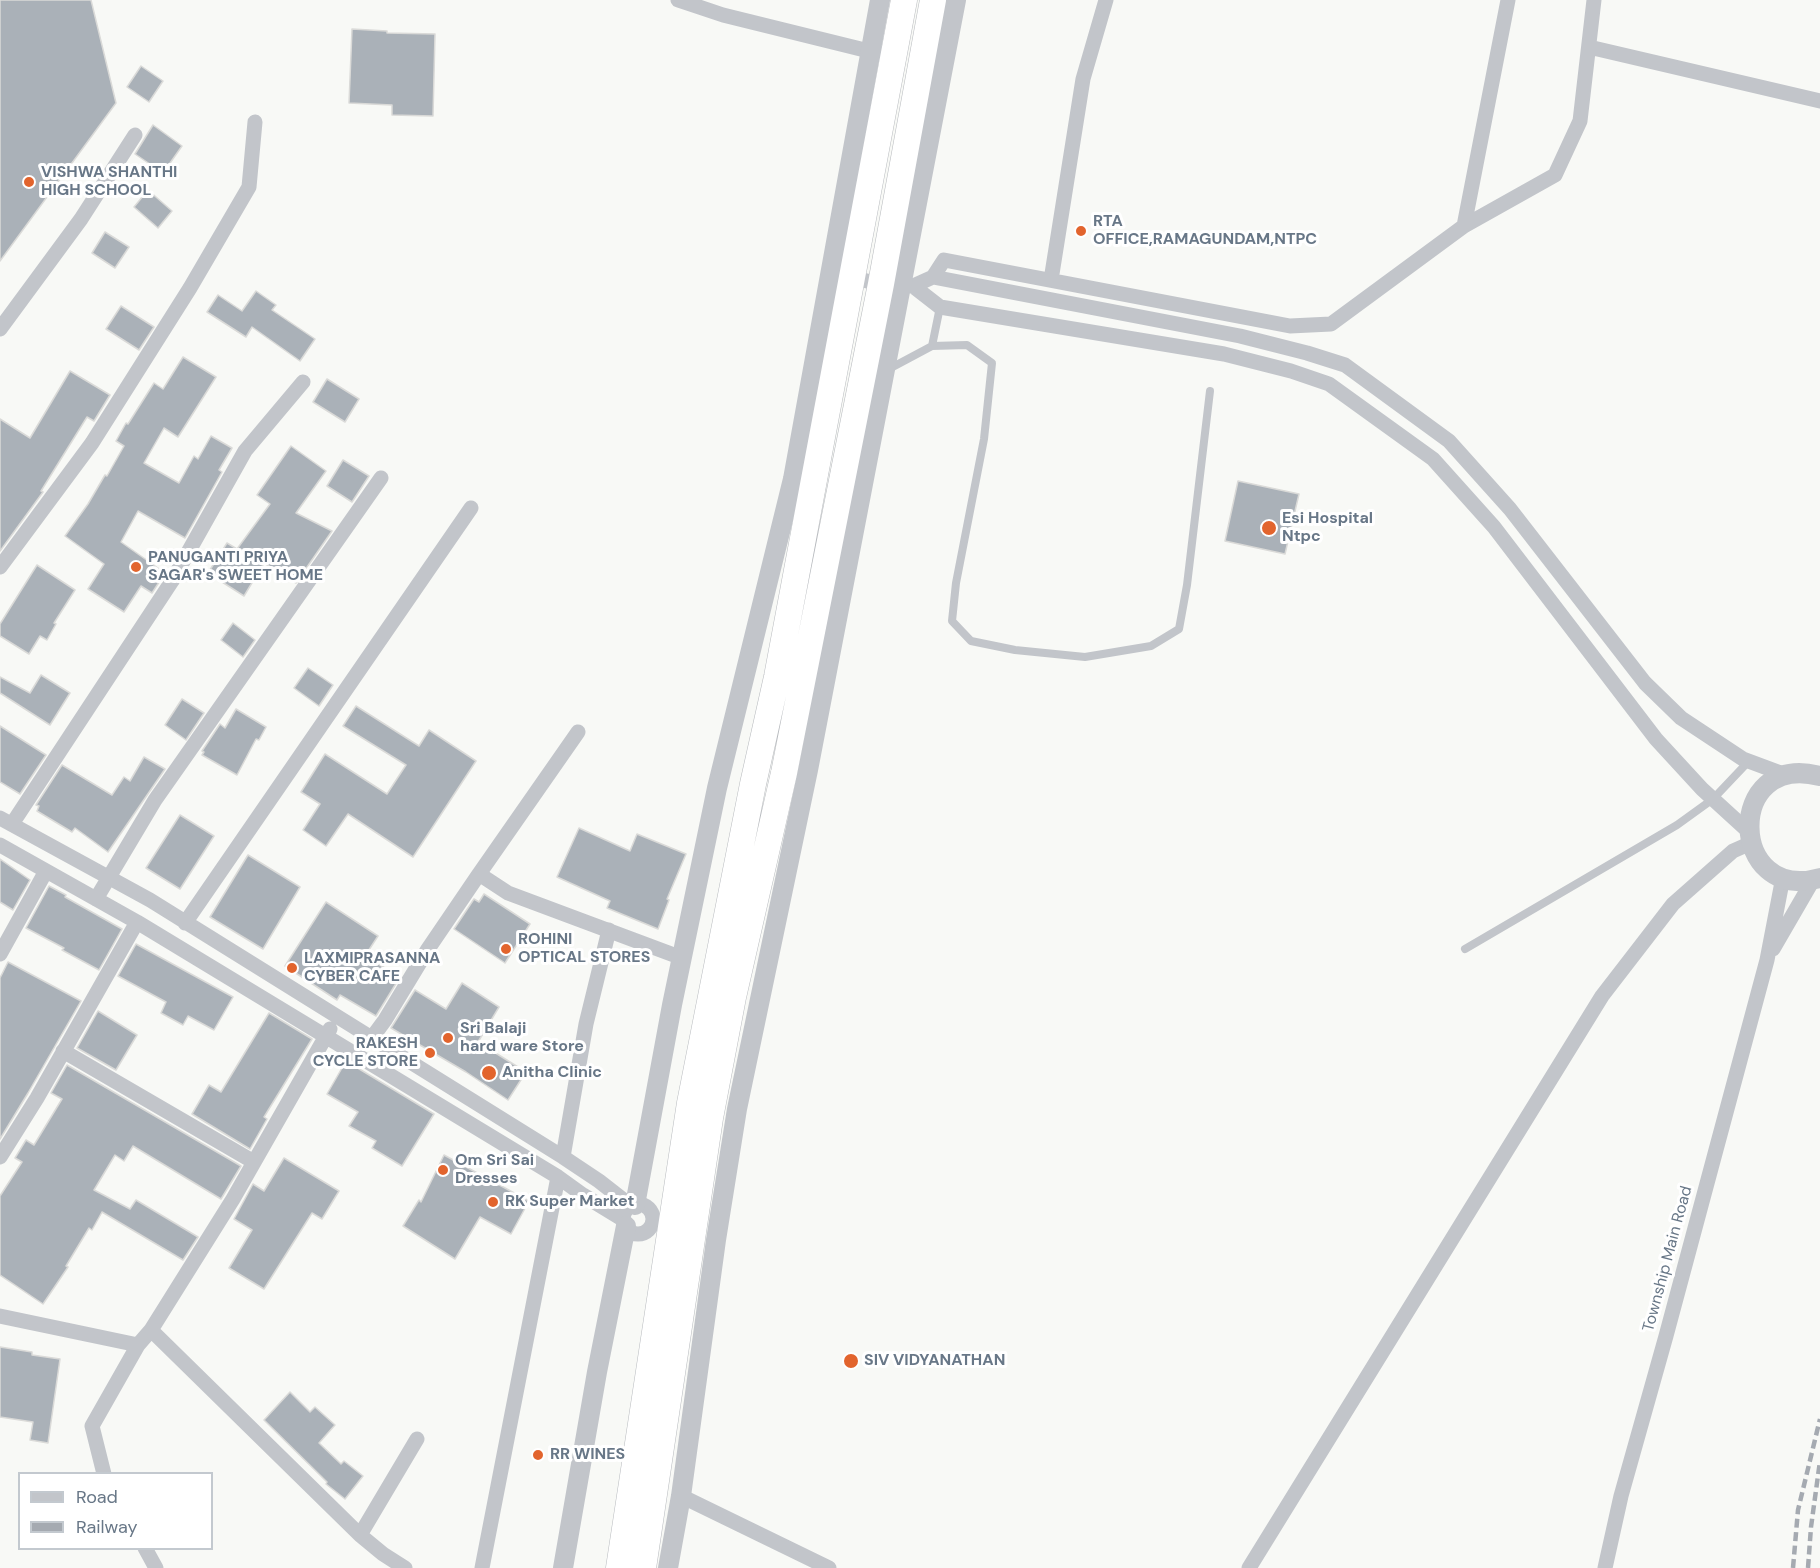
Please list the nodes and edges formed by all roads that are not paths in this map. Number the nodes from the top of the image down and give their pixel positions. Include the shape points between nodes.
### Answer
1 (678, 0) edge
2 (880, 0) edge
3 (904, 0) edge
4 (933, 0) edge
5 (956, 0) edge
6 (1106, 0) edge
7 (1508, 0) edge
8 (1594, 0) edge
9 (1589, 47) junction
10 (882, 54) junction
11 (1820, 101) edge
12 (255, 122) dead end
13 (135, 135) dead end
14 (1464, 226) junction
15 (841, 275) junction
16 (933, 277) junction
17 (1051, 280) junction
18 (899, 285) junction
19 (940, 307) junction
20 (0, 329) edge
21 (932, 345) junction
22 (827, 352) junction
23 (886, 371) junction
24 (303, 382) dead end
25 (1210, 391) dead end
26 (381, 478) dead end
27 (471, 508) dead end
28 (0, 567) edge
29 (578, 732) dead end
30 (1749, 761) junction
31 (796, 772) junction
32 (1786, 775) junction
33 (1820, 776) edge
34 (1713, 799) junction
35 (6, 821) edge
36 (1750, 837) junction
37 (0, 845) edge
38 (46, 871) junction
39 (479, 874) junction
40 (1783, 877) junction
41 (109, 878) junction
42 (1816, 879) edge
43 (96, 899) junction
44 (137, 922) junction
45 (185, 923) junction
46 (609, 930) junction
47 (1465, 949) dead end
48 (0, 954) edge
49 (682, 958) junction
50 (1767, 960) junction
51 (338, 1018) junction
52 (324, 1036) junction
53 (371, 1038) junction
54 (63, 1051) junction
55 (0, 1157) edge
56 (563, 1157) junction
57 (254, 1162) junction
58 (558, 1177) junction
59 (629, 1214) junction
60 (683, 1234) junction
61 (0, 1316) edge
62 (151, 1330) junction
63 (138, 1345) junction
64 (417, 1439) dead end
65 (104, 1472) edge
66 (681, 1496) junction
67 (360, 1535) junction
68 (146, 1550) edge
69 (156, 1568) edge
70 (405, 1568) edge
71 (482, 1568) edge
72 (563, 1568) edge
73 (619, 1568) edge
74 (643, 1568) edge
75 (668, 1568) edge
76 (829, 1568) edge
77 (1249, 1568) edge
78 (1605, 1568) edge

1 - 10 street
2 - 10 street
3 - 10 highway
4 - 18 highway
5 - 18 street
6 - 17 street via 1083,79
7 - 14 street
8 - 9 street
9 - 11 street
9 - 14 street via 1580,121 1555,175
10 - 15 highway
12 - 28 street via 249,187 92,443
13 - 20 street via 81,219
14 - 17 street via 1331,324 1290,326
15 - 18 street
15 - 22 highway
16 - 17 street via 944,260
16 - 18 street
16 - 30 street via 1240,336 1345,365 1449,441 1510,509 1645,682 1681,718
18 - 19 street
18 - 23 street
18 - 31 highway
19 - 21 lane
19 - 34 street via 1224,354 1329,384 1432,459 1494,528 1656,739
21 - 23 lane
21 - 25 lane via 967,345 992,363 984,439 952,621 971,641 1015,650 1085,657 1151,646 1179,629
22 - 49 street via 717,788
22 - 60 highway via 777,677 690,1103
23 - 31 street
24 - 35 street via 245,451 172,581
26 - 41 street via 155,800
27 - 45 street
29 - 39 street
30 - 32 street
30 - 34 lane
31 - 60 highway via 750,920
31 - 60 street via 776,923 737,1109
32 - 33 street
32 - 36 street via 1765,787 1757,797 1752,808
34 - 36 street
34 - 47 lane via 1656,837
35 - 41 street
36 - 40 street via 1763,864
36 - 77 street via 1673,904 1602,996
37 - 38 street
38 - 43 street
38 - 48 street
39 - 46 street via 508,893
39 - 53 street
40 - 42 street
40 - 50 street, Township Main Road
41 - 43 street
41 - 45 street
42 - 50 street, Township Main Road
43 - 44 street
44 - 52 street
44 - 54 street
45 - 51 street
46 - 49 street
46 - 56 street via 586,1023
49 - 59 street
50 - 78 street, Township Main Road via 1620,1496
51 - 52 street
51 - 53 street
52 - 57 street
52 - 58 street
53 - 56 street
54 - 55 street
54 - 57 street
56 - 59 street via 599,1181
57 - 62 street
58 - 59 street via 583,1196
58 - 71 street
59 - 60 street via 644,1205
59 - 60 street via 633,1232
59 - 72 street
60 - 66 street
60 - 73 highway
60 - 74 highway
61 - 63 street
62 - 63 street
62 - 67 street
63 - 65 street via 92,1426
64 - 67 street
66 - 75 street
66 - 76 street
67 - 70 street
68 - 69 street

